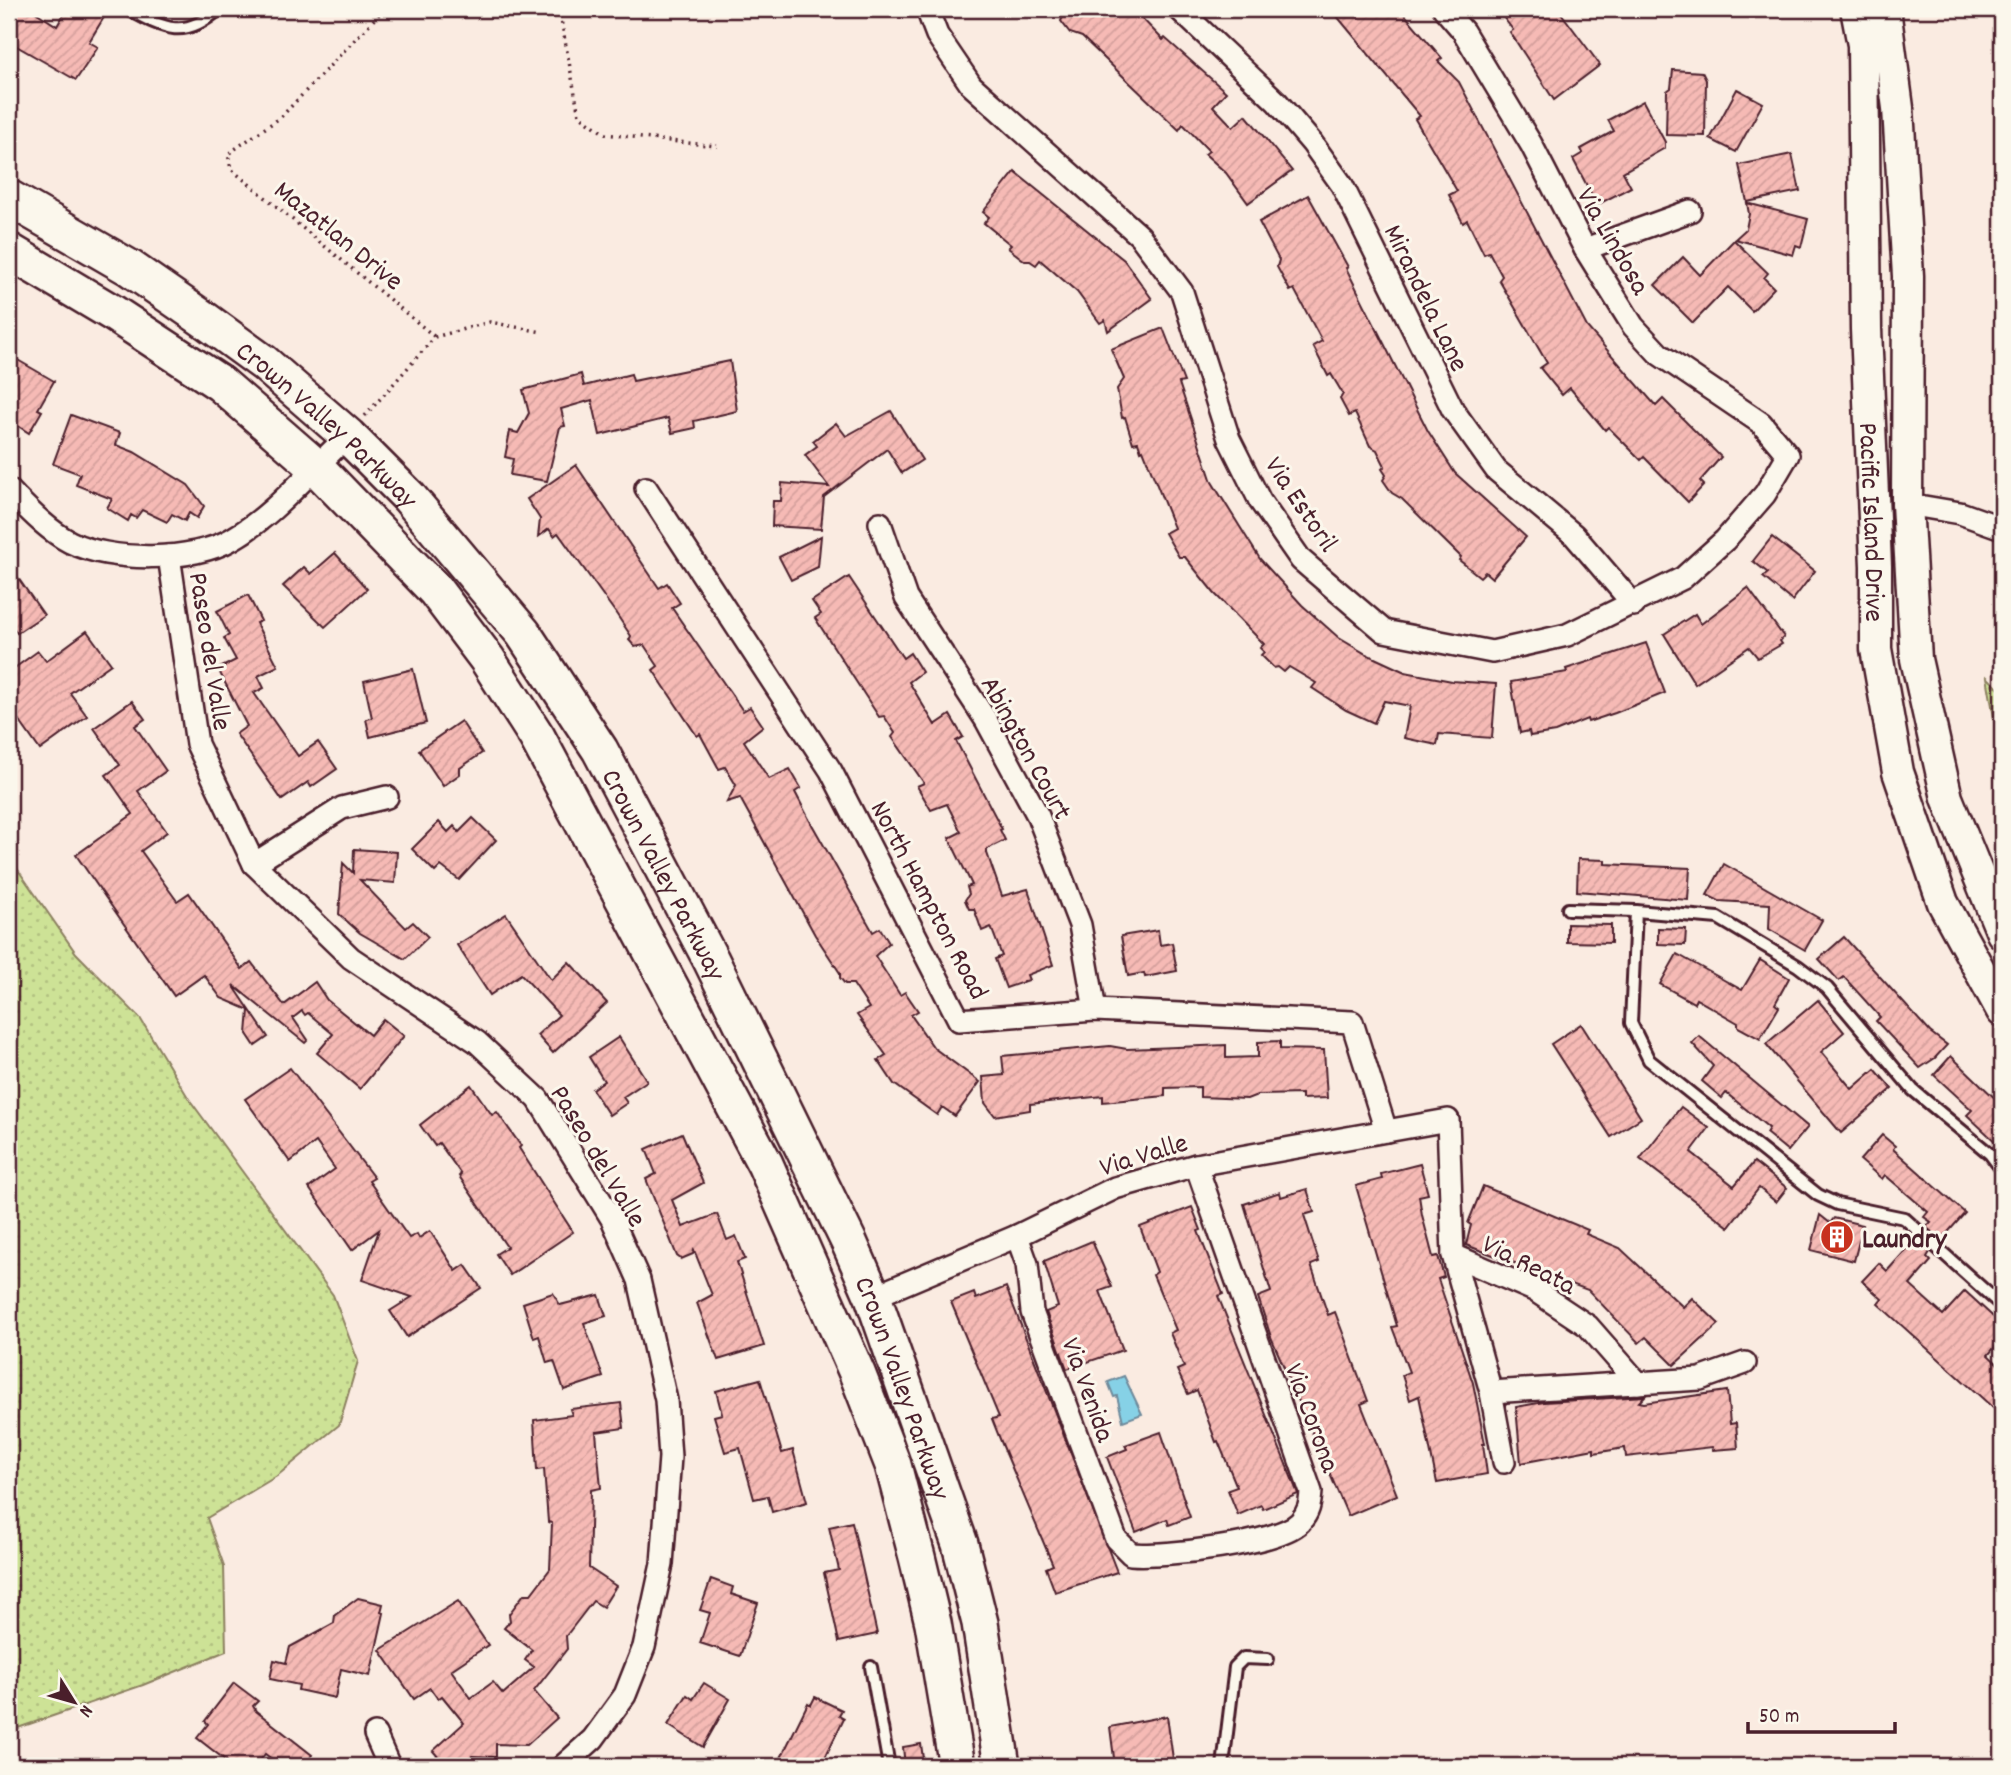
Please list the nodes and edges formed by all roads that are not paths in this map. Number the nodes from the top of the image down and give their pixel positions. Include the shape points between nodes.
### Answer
1 (128, 9) edge
2 (219, 9) edge
3 (926, 9) edge
4 (1179, 9) edge
5 (1444, 9) edge
6 (1856, 9) edge
7 (1885, 9) edge
8 (9, 198) edge
9 (1690, 211) dead end
10 (1586, 249) junction
11 (9, 251) edge
12 (348, 436) junction
13 (1870, 452) junction
14 (1788, 455) joint
15 (315, 466) junction
16 (646, 488) dead end
17 (9, 490) edge
18 (1907, 505) junction
19 (880, 523) dead end
20 (2002, 528) edge
21 (169, 556) junction
22 (1876, 566) junction
23 (1634, 605) junction
24 (387, 797) dead end
25 (254, 864) junction
26 (1568, 909) dead end
27 (1636, 911) junction
28 (2002, 933) edge
29 (1095, 1010) junction
30 (2002, 1011) edge
31 (1448, 1120) joint
32 (1386, 1130) junction
33 (765, 1164) junction
34 (1196, 1164) junction
35 (2002, 1170) edge
36 (1017, 1236) junction
37 (1453, 1255) junction
38 (873, 1297) junction
39 (2002, 1306) edge
40 (1745, 1363) dead end
41 (1638, 1383) junction
42 (1491, 1392) junction
43 (1504, 1462) dead end
44 (893, 1465) junction
45 (1131, 1554) joint
46 (1268, 1659) dead end
47 (871, 1667) dead end
48 (375, 1734) dead end
49 (389, 1766) edge
50 (563, 1766) edge
51 (889, 1766) edge
52 (957, 1766) edge
53 (1002, 1766) edge
54 (1223, 1766) edge

1 - 2 lane via 165,29 201,24
3 - 23 street, Via Estoril via 937,35 971,85 1140,236 1182,292 1229,439 1261,501 1301,560 1384,631 1492,652 1567,635
4 - 23 street, Mirandela Lane via 1277,102 1342,185 1453,410 1496,470 1574,535
5 - 10 street, Via Lindosa via 1463,31 1531,144
6 - 13 main road, Pacific Island Drive via 1863,45
7 - 18 main road, Pacific Island Drive via 1898,108 1908,276
8 - 12 main road, Crown Valley Parkway via 130,268 205,320 264,363
9 - 10 street
10 - 14 street, Via Lindosa via 1633,326 1659,354 1761,424
11 - 15 main road, Crown Valley Parkway via 212,377
12 - 15 street
12 - 38 main road, Crown Valley Parkway via 408,496 515,624 600,750 711,960
13 - 18 main road via 1888,475 1894,494
13 - 22 main road, Pacific Island Drive
14 - 23 street, Via Estoril via 1765,494 1725,540 1684,579
15 - 21 street via 231,540
15 - 33 main road, Crown Valley Parkway via 435,590 516,704 585,822
16 - 29 street, North Hampton Road via 831,771 959,1020
17 - 21 street via 69,542 109,554
18 - 20 street via 1960,513
18 - 22 main road via 1893,523
18 - 28 main road, Pacific Island Drive via 1916,659 1947,798
19 - 29 street, Abington Court via 906,598 986,720 1038,816 1080,925
21 - 25 street, Paseo del Valle via 197,744
22 - 30 main road, Pacific Island Drive via 1876,649 1898,772 1943,903
24 - 25 street via 342,808
25 - 50 street, Paseo del Valle via 351,958 477,1042 538,1099 612,1219 639,1280 666,1400 670,1457 662,1564 644,1647 625,1695 593,1739
26 - 27 lane
27 - 35 lane via 1718,918 1798,966 1827,988 1913,1090 1990,1154
27 - 39 lane via 1631,1023 1649,1060 1818,1195 1837,1204 1904,1218
29 - 32 street, North Hampton Road via 1352,1022
31 - 32 street, Via Valle
31 - 37 street, Via Reata
32 - 34 street, Via Valle
33 - 38 main road via 782,1162 838,1270
33 - 44 main road, Crown Valley Parkway via 858,1373
34 - 36 street, Via Valle via 1115,1188
34 - 45 street, Via Corona via 1311,1492 1309,1510 1298,1524 1236,1545 1150,1556
36 - 38 street, Via Valle
36 - 45 street, Via Venida via 1027,1264 1032,1312 1116,1539
37 - 41 street, Via Reata via 1534,1290 1588,1326
37 - 42 street, Via Reata
38 - 44 main road via 869,1316 872,1346 904,1441
38 - 53 main road, Crown Valley Parkway via 960,1544 980,1623
40 - 41 street via 1700,1379
41 - 42 street
42 - 43 street, Via Reata
44 - 52 main road, Crown Valley Parkway via 933,1623
46 - 54 lane via 1244,1658 1235,1667
47 - 51 lane
48 - 49 street

